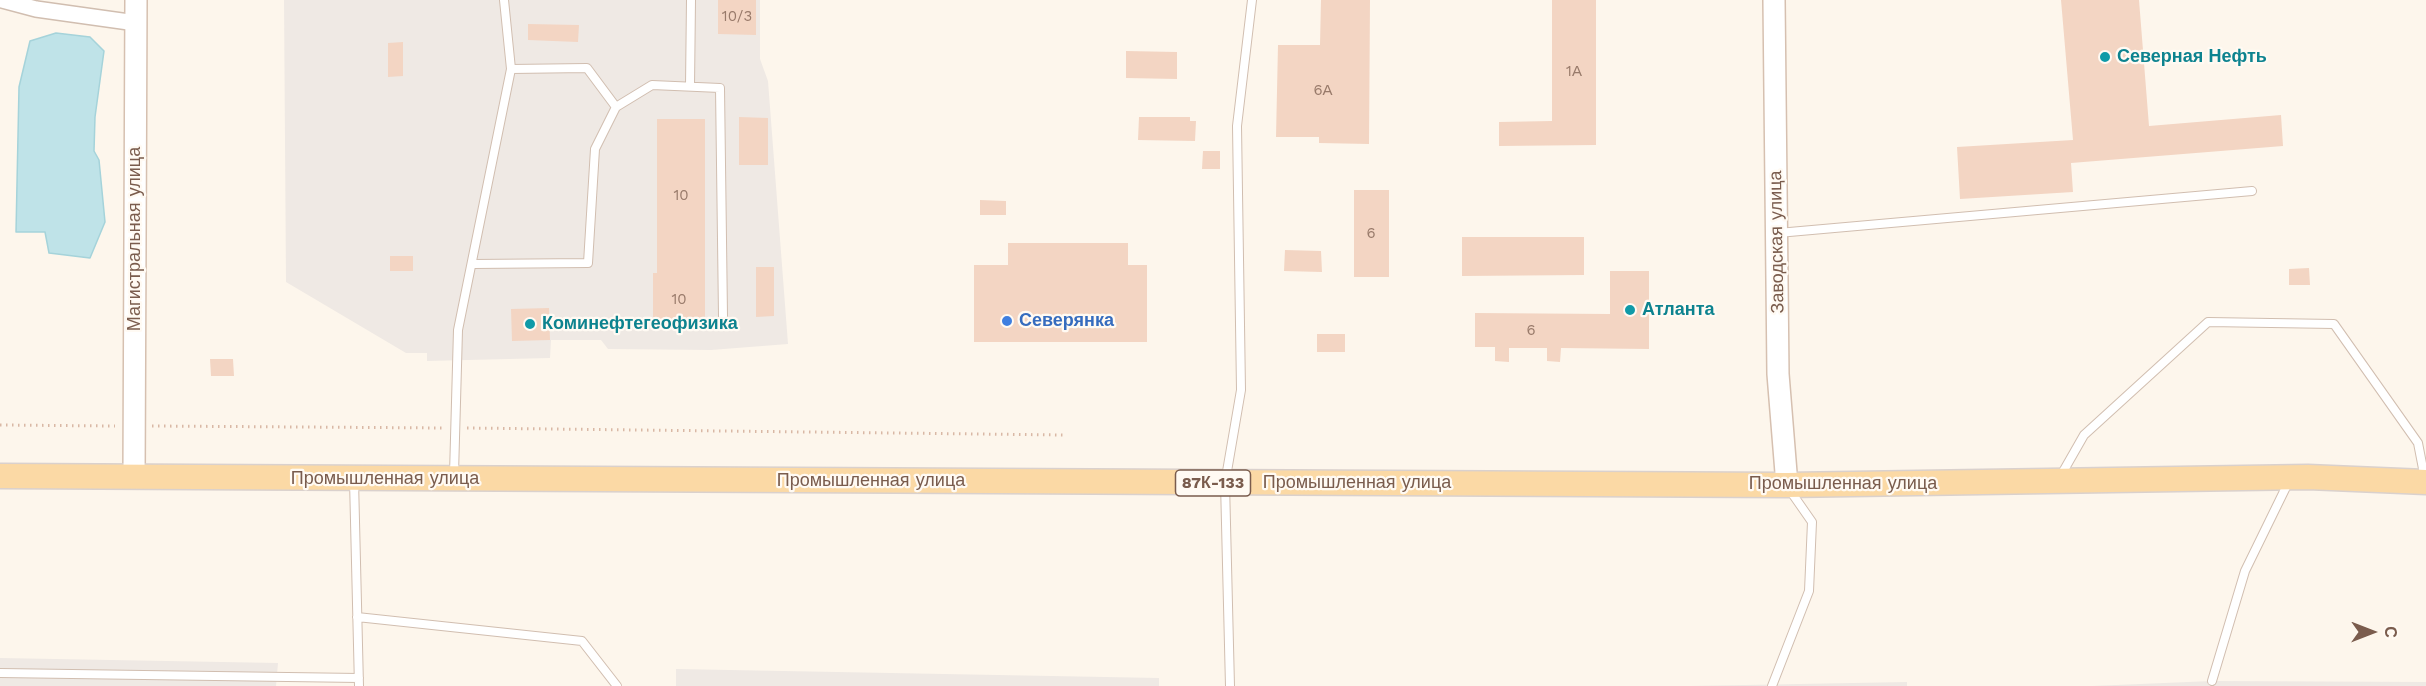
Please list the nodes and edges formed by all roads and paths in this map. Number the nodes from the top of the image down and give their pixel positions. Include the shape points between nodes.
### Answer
1 (2, 0) edge
2 (136, 0) edge
3 (504, 0) edge
4 (691, 0) edge
5 (1252, 0) edge
6 (1774, 0) edge
7 (136, 23) junction
8 (511, 69) junction
9 (690, 86) junction
10 (616, 107) junction
11 (2252, 191) dead end
12 (1776, 234) junction
13 (473, 264) junction
14 (723, 316) dead end
15 (0, 425) edge
16 (135, 426) junction
17 (455, 428) junction
18 (1063, 435) dead end
19 (0, 476) edge
20 (135, 477) junction
21 (2291, 477) junction
22 (354, 478) junction
23 (453, 479) junction
24 (2058, 481) junction
25 (2426, 482) edge
26 (1225, 483) junction
27 (1786, 485) junction
28 (357, 617) junction
29 (0, 673) edge
30 (2212, 681) dead end
31 (359, 682) edge
32 (617, 686) edge
33 (1230, 686) edge
34 (1772, 686) edge

1 - 7 street via 36,9
2 - 7 street, Магистральная улица
3 - 8 lane
4 - 9 lane
5 - 26 lane via 1237,126 1241,390
6 - 12 street, Заводская улица
7 - 16 street, Магистральная улица
8 - 10 lane via 587,69
8 - 13 lane
9 - 10 lane via 652,85
9 - 14 lane via 720,88
10 - 13 lane via 596,149 588,263
11 - 12 lane
12 - 27 street, Заводская улица
13 - 17 lane via 458,330
15 - 16 path
16 - 17 path
16 - 20 street, Магистральная улица
17 - 18 path
17 - 23 lane
19 - 20 main road, Промышленная улица / 87К-133
20 - 22 main road, Промышленная улица / 87К-133
21 - 24 main road, Промышленная улица / 87К-133
21 - 25 main road, Промышленная улица / 87К-133
21 - 30 lane via 2245,572
22 - 23 main road, Промышленная улица / 87К-133
22 - 28 lane
23 - 26 main road, Промышленная улица / 87К-133
24 - 25 lane via 2084,435 2208,322 2334,324 2418,442
24 - 27 main road, Промышленная улица / 87К-133
26 - 27 main road, Промышленная улица / 87К-133
26 - 33 lane
27 - 34 lane via 1812,522 1809,591
28 - 31 lane
28 - 32 lane via 582,641
29 - 31 lane

